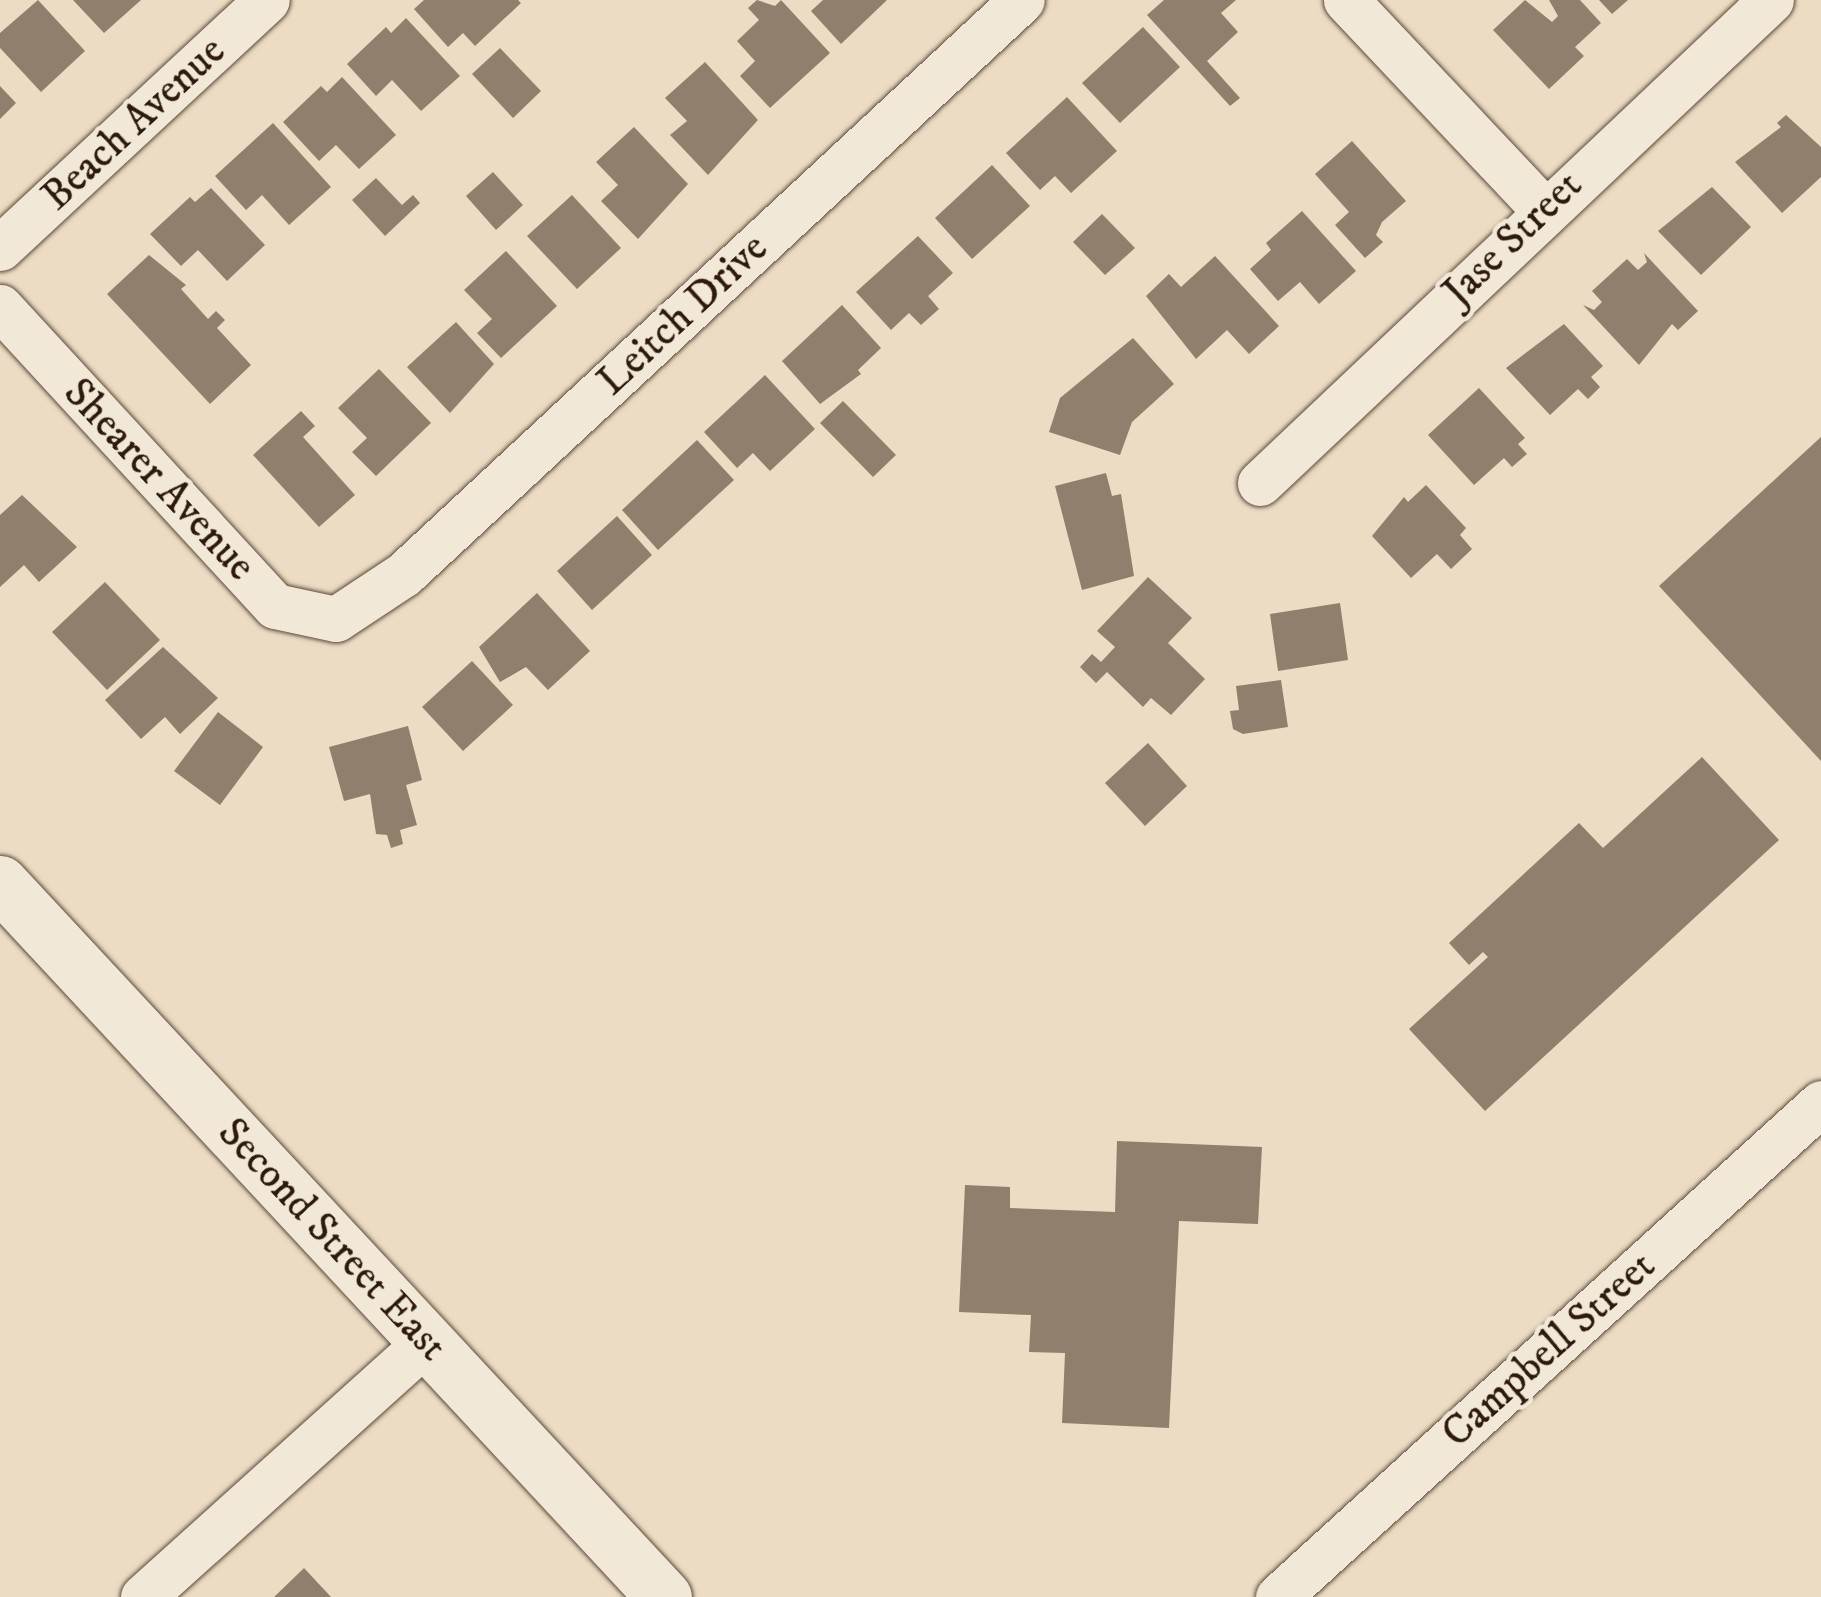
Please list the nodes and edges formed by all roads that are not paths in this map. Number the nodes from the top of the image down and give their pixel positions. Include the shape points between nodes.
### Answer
1 (267, 0) edge
2 (1022, 0) edge
3 (1346, 0) edge
4 (1771, 0) edge
5 (1543, 209) junction
6 (0, 248) edge
7 (0, 307) edge
8 (1260, 482) dead end
9 (336, 619) joint
10 (0, 882) edge
11 (1821, 1103) edge
12 (426, 1342) junction
13 (144, 1597) edge
14 (664, 1597) edge
15 (1278, 1597) edge

1 - 6 street, Beach Avenue
2 - 9 street, Leitch Drive via 404,574
3 - 5 street
4 - 5 street, Jase Street
5 - 8 street, Jase Street
7 - 9 street, Shearer Avenue via 275,606
10 - 12 main road, Second Street East
11 - 15 street, Campbell Street
12 - 13 street
12 - 14 main road, Second Street East

